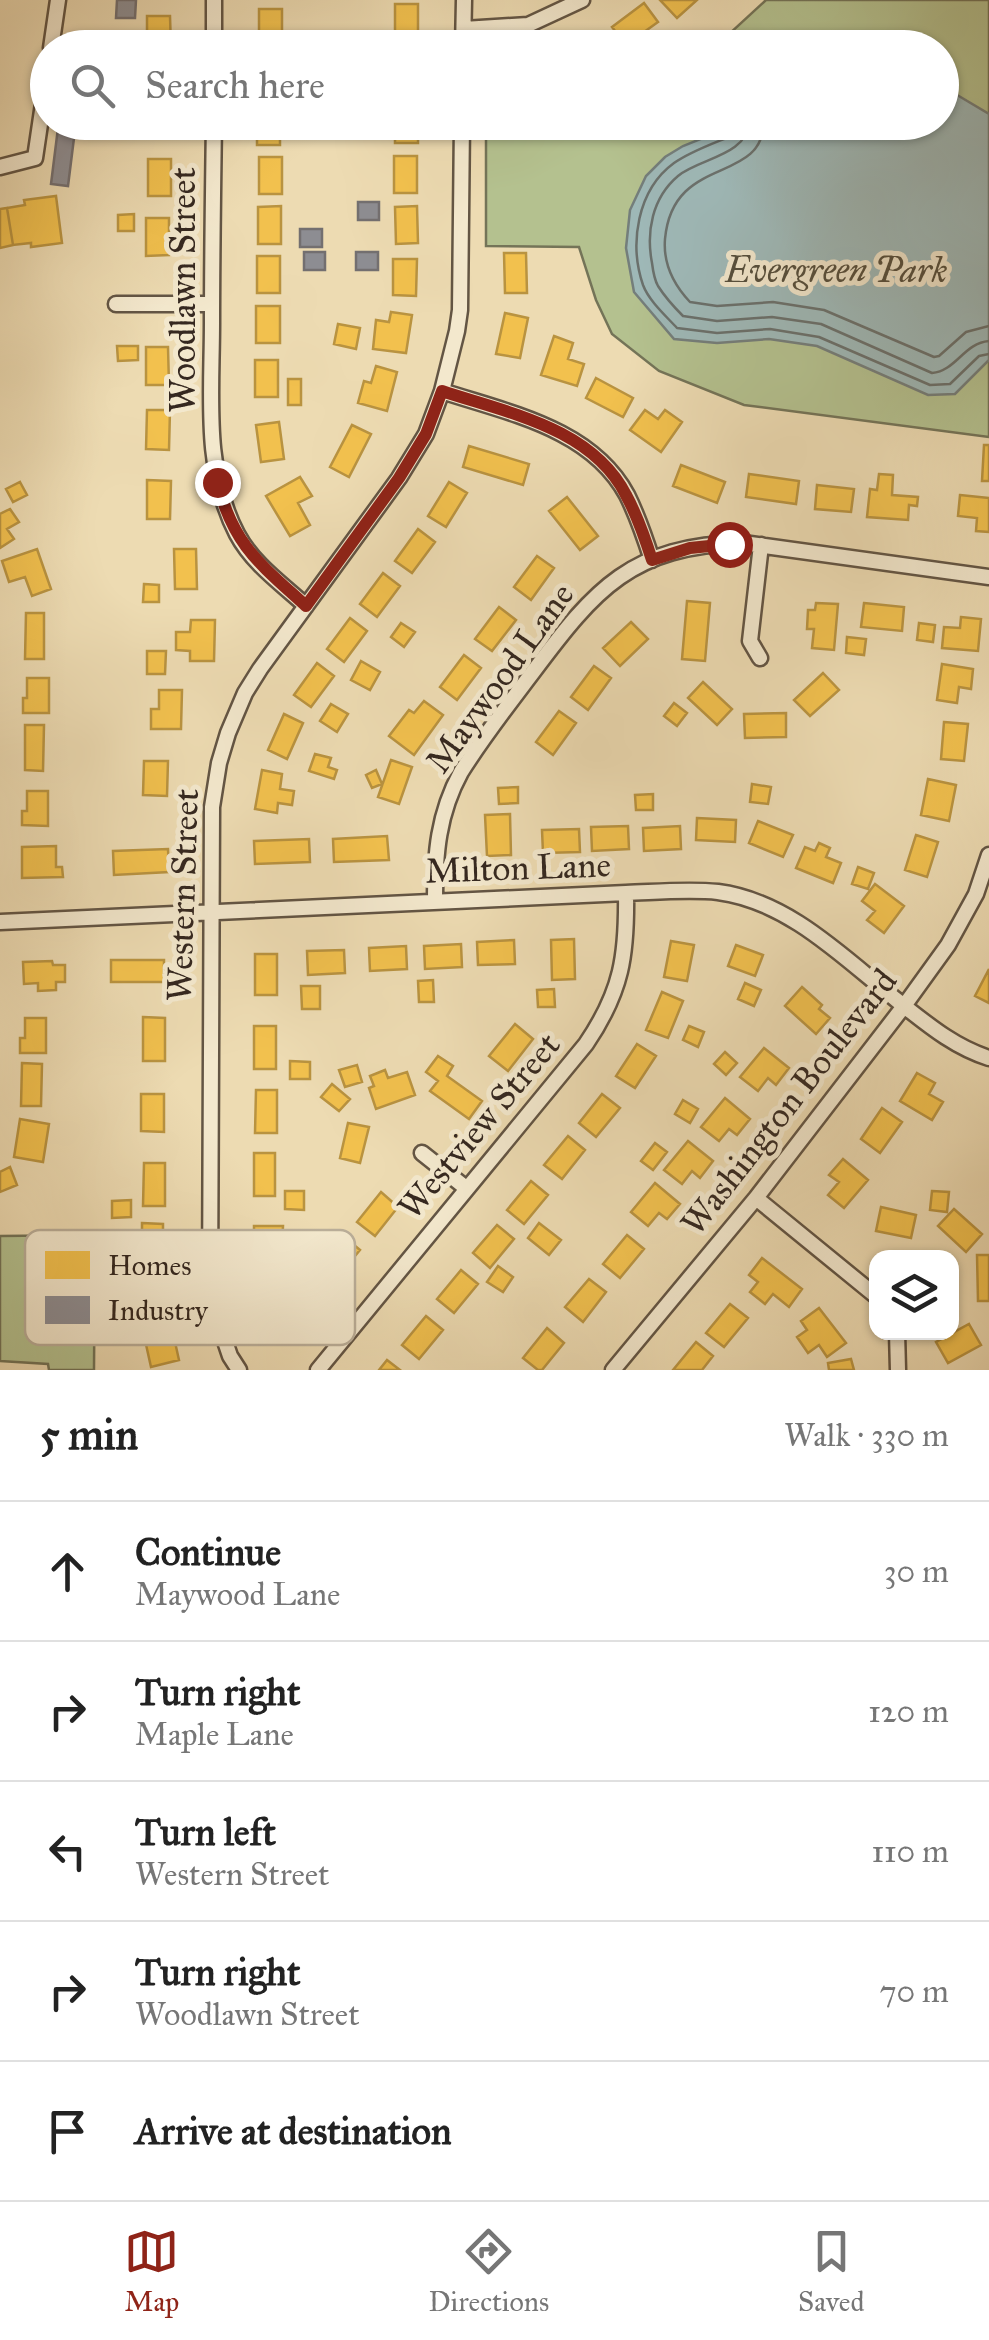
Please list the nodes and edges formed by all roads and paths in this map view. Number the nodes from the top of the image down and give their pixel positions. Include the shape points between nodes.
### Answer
1 (58, 0) edge
2 (214, 0) edge
3 (464, 0) edge
4 (582, 0) edge
5 (464, 29) joint
6 (54, 30) edge
7 (214, 30) edge
8 (37, 140) edge
9 (214, 140) edge
10 (462, 140) edge
11 (0, 167) edge
12 (116, 304) dead end
13 (212, 304) junction
14 (442, 391) junction
15 (761, 544) junction
16 (652, 560) junction
17 (989, 577) edge
18 (306, 606) junction
19 (760, 658) dead end
20 (989, 855) edge
21 (626, 893) junction
22 (435, 901) junction
23 (210, 912) junction
24 (0, 922) edge
25 (904, 1006) junction
26 (989, 1058) edge
27 (422, 1153) dead end
28 (466, 1188) junction
29 (756, 1198) junction
30 (210, 1230) edge
31 (869, 1290) edge
32 (355, 1324) edge
33 (897, 1340) edge
34 (226, 1345) edge
35 (338, 1345) edge
36 (239, 1370) edge
37 (318, 1370) edge
38 (613, 1370) edge
39 (898, 1370) edge

1 - 6 street
2 - 7 street
3 - 5 street
4 - 5 street via 528,25
8 - 11 street via 34,158
9 - 13 street, Woodlawn Street
10 - 14 street, Western Street via 460,310
12 - 13 street
13 - 18 street, Woodlawn Street via 213,447 221,498 247,550
14 - 16 street via 550,428 588,449 626,495
14 - 18 street, Western Street via 399,478
15 - 16 street, Maywood Lane via 705,545
15 - 17 street, Maywood Lane
15 - 19 street via 750,641
16 - 22 street, Maywood Lane via 609,583 581,610 461,772 439,832
18 - 23 street, Western Street via 245,693 219,763
20 - 25 street, Washington Boulevard via 948,945
21 - 22 street, Milton Lane
21 - 25 street, Milton Lane via 720,892 758,902 805,928
21 - 28 street, Westview Street via 620,976 599,1025
22 - 23 street, Milton Lane
23 - 24 street, Milton Lane
23 - 30 street, Western Street
25 - 26 street, Milton Lane via 946,1038
25 - 29 street, Washington Boulevard
27 - 28 street
28 - 32 street, Westview Street
29 - 31 street
29 - 38 street, Washington Boulevard
33 - 39 street
34 - 36 street, Western Street
35 - 37 street, Westview Street

